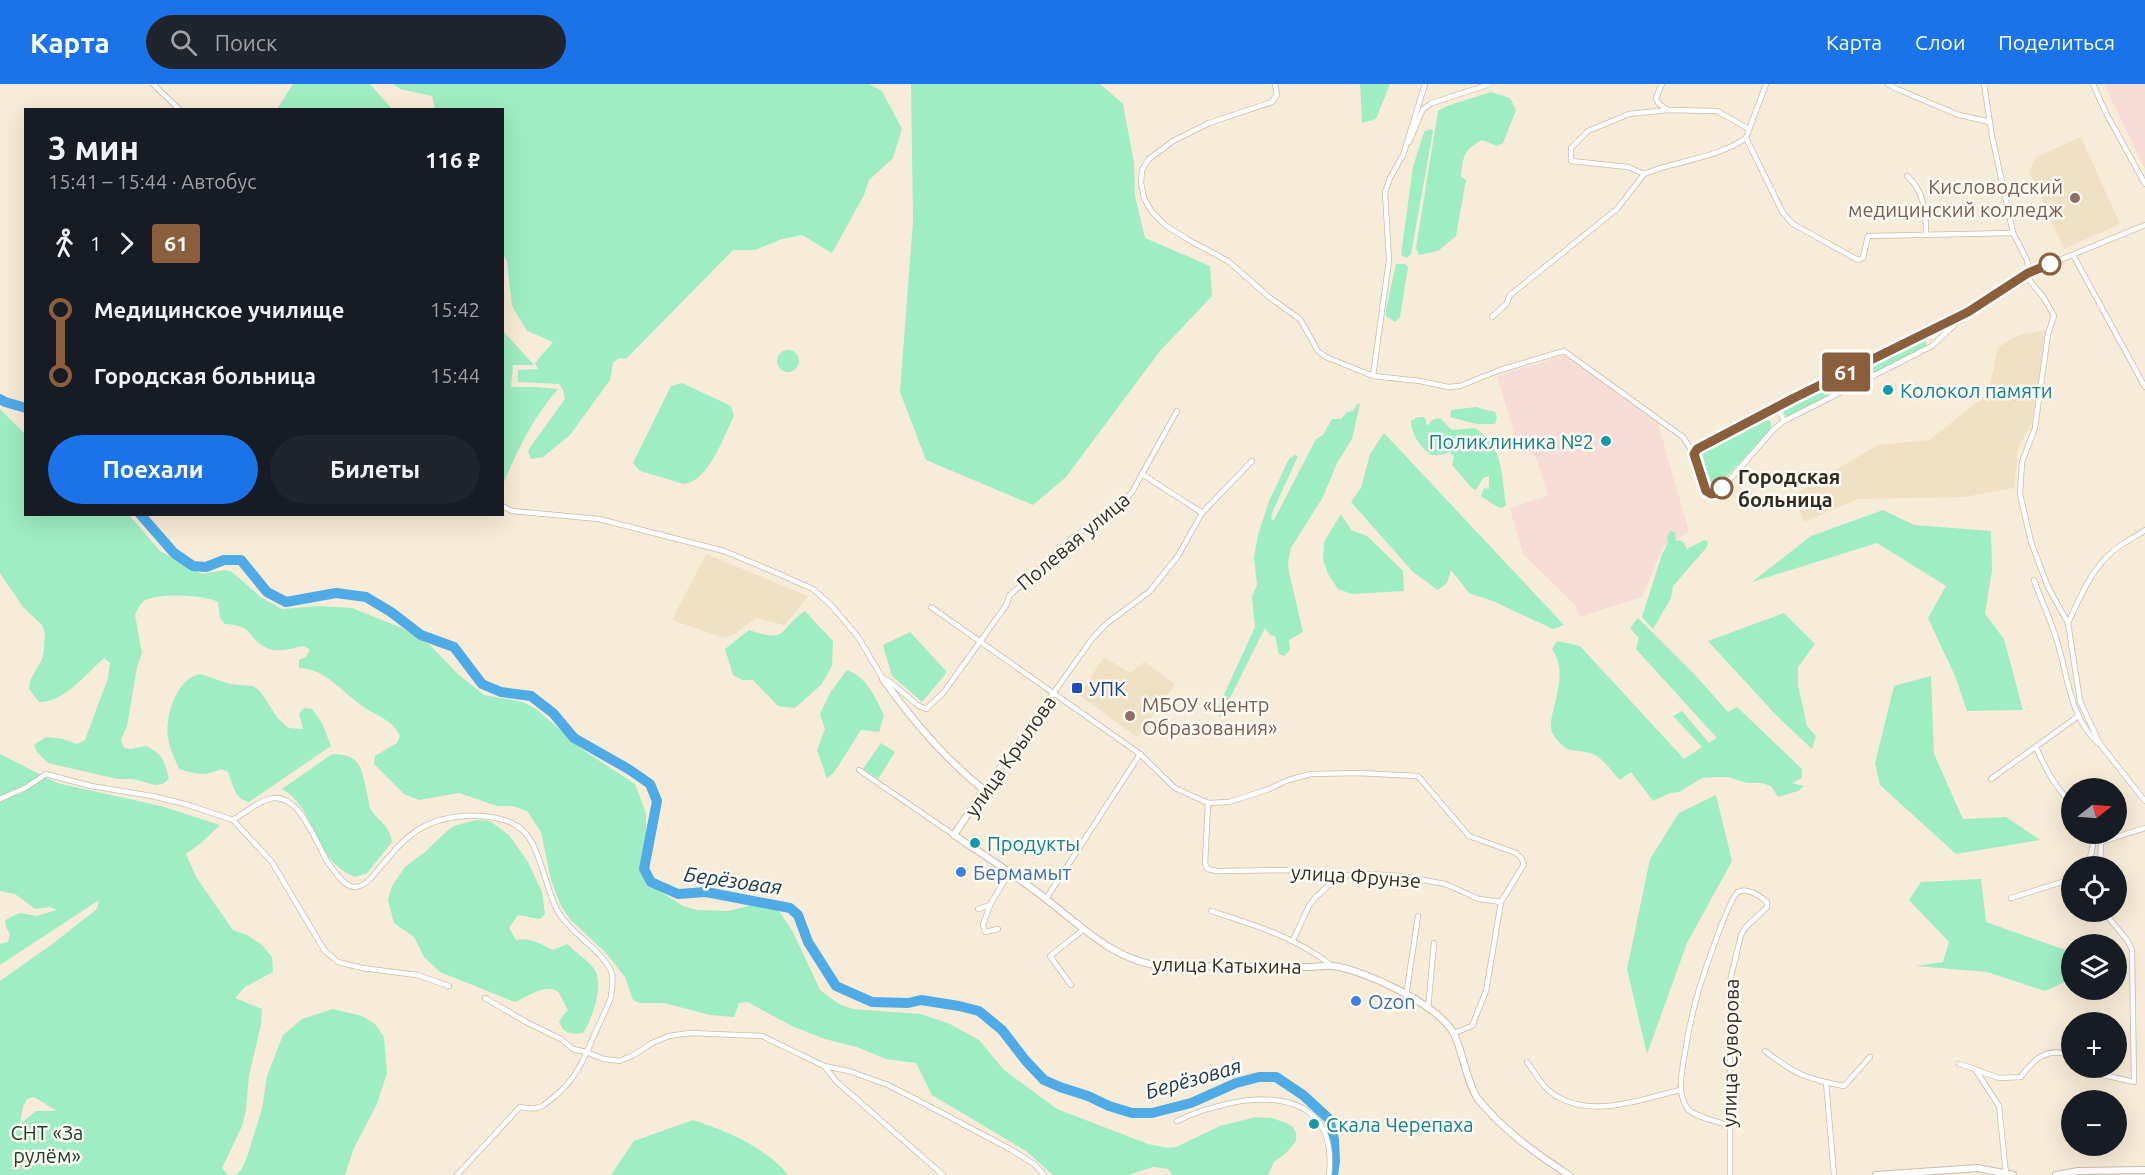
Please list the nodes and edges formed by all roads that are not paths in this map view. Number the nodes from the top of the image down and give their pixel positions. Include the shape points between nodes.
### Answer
1 (153, 84) edge
2 (1275, 84) edge
3 (1425, 84) edge
4 (1490, 84) edge
5 (1662, 84) edge
6 (1766, 84) edge
7 (1888, 84) edge
8 (1984, 84) edge
9 (2093, 84) edge
10 (178, 108) edge
11 (1668, 110) junction
12 (1990, 122) junction
13 (1749, 129) junction
14 (1746, 138) junction
15 (1403, 155) junction
16 (1644, 174) junction
17 (1908, 176) dead end
18 (2145, 184) edge
19 (2145, 225) edge
20 (1926, 233) junction
21 (2013, 233) junction
22 (2073, 255) junction
23 (2028, 273) junction
24 (1968, 312) junction
25 (1492, 317) dead end
26 (1373, 376) junction
27 (2145, 387) edge
28 (1777, 406) junction
29 (1177, 411) dead end
30 (1784, 421) junction
31 (1694, 454) junction
32 (1252, 461) dead end
33 (1142, 474) junction
34 (504, 507) edge
35 (1202, 513) junction
36 (2145, 530) edge
37 (2034, 580) dead end
38 (931, 607) dead end
39 (2068, 623) junction
40 (980, 642) junction
41 (883, 680) junction
42 (1053, 694) junction
43 (2077, 717) junction
44 (2100, 744) junction
45 (2036, 747) junction
46 (1140, 754) junction
47 (859, 771) dead end
48 (1991, 779) dead end
49 (984, 790) junction
50 (2061, 793) edge
51 (0, 799) edge
52 (2145, 801) edge
53 (1208, 803) junction
54 (233, 820) junction
55 (2145, 828) edge
56 (2127, 834) edge
57 (954, 835) junction
58 (1009, 873) junction
59 (1339, 876) junction
60 (2061, 882) edge
61 (2011, 898) dead end
62 (1046, 899) junction
63 (1501, 902) junction
64 (990, 905) junction
65 (978, 909) dead end
66 (1210, 911) dead end
67 (1418, 916) dead end
68 (2112, 922) edge
69 (998, 929) dead end
70 (1083, 930) junction
71 (1293, 940) junction
72 (1434, 943) dead end
73 (1331, 965) junction
74 (1071, 985) dead end
75 (449, 986) dead end
76 (1406, 996) junction
77 (485, 998) dead end
78 (1428, 1009) junction
79 (1454, 1033) junction
80 (1764, 1051) dead end
81 (586, 1052) junction
82 (2061, 1053) edge
83 (1870, 1057) dead end
84 (1527, 1062) dead end
85 (1959, 1064) dead end
86 (824, 1066) junction
87 (1975, 1069) junction
88 (2116, 1078) edge
89 (1826, 1082) junction
90 (1680, 1090) junction
91 (1177, 1120) dead end
92 (1729, 1126) junction
93 (2145, 1170) edge
94 (1949, 1172) edge
95 (2006, 1174) edge
96 (457, 1175) edge
97 (943, 1175) edge
98 (1044, 1175) edge
99 (1329, 1175) edge
100 (1569, 1175) edge
101 (1730, 1175) edge
102 (1834, 1175) edge
103 (1876, 1175) edge
104 (2013, 1175) edge
105 (2056, 1175) edge

1 - 10 street
2 - 26 street via 1277,93 1272,102 1209,123 1173,141 1149,159 1142,170 1144,198 1165,225 1228,261 1300,319 1318,351
3 - 15 street
4 - 15 street via 1423,109
5 - 11 street via 1656,98
6 - 13 street
7 - 12 street via 1959,115
8 - 12 street
9 - 18 street
11 - 13 street via 1717,111
11 - 16 street via 1629,114 1602,124 1588,131 1571,148 1571,161 1628,167
12 - 21 street
13 - 14 street
14 - 16 street via 1699,158
14 - 20 street via 1783,213 1793,224 1845,254 1858,260 1863,258 1868,236
15 - 26 street via 1385,192 1389,260
16 - 25 street via 1617,209 1516,289
17 - 20 street via 1924,203
19 - 22 street
20 - 21 street
21 - 23 street via 2027,260
22 - 23 street
22 - 27 street
23 - 24 street
23 - 39 street via 2054,316 2048,334 2036,428 2022,462 2020,494 2031,542
24 - 28 street
24 - 30 street via 1932,346
26 - 31 street via 1460,386 1564,351 1669,426
28 - 30 street
28 - 31 street
29 - 33 street, Полевая улица
30 - 31 street via 1718,493 1706,491
32 - 35 street, улица Крылова
33 - 35 street
33 - 40 street, Полевая улица via 1124,501 1071,539 1009,596
34 - 41 street via 603,520 724,551 813,590 858,637
35 - 42 street, улица Крылова via 1161,578 1092,639
36 - 39 street via 2112,552
37 - 43 street via 2056,639
38 - 40 street
39 - 44 street via 2080,701
40 - 41 street, Полевая улица via 944,693 926,709
40 - 42 street
41 - 49 street via 958,770
42 - 46 street
42 - 49 street, улица Крылова
43 - 44 street
43 - 45 street
44 - 52 street
45 - 48 street
45 - 50 street
46 - 53 street via 1175,788
46 - 62 street
47 - 57 street, улица Катыхина
49 - 57 street, улица Крылова
51 - 54 street via 46,774 185,804
53 - 59 street, улица Фрунзе via 1208,869 1293,870
53 - 63 street via 1229,802 1311,774 1418,776 1468,836 1522,858 1524,864
54 - 75 street via 272,862 320,945 338,962 417,975
54 - 81 street via 269,799 291,802 340,879 350,886 360,886 370,879 397,846 425,824 444,818 484,815 516,825 530,838 558,913 606,962 612,975 611,997
55 - 56 street
57 - 58 street, улица Катыхина
58 - 62 street, улица Катыхина
58 - 64 street
59 - 63 street, улица Фрунзе via 1402,876 1445,884 1479,899
59 - 71 street via 1309,906
60 - 61 street
62 - 70 street, улица Катыхина
63 - 79 street via 1486,991 1472,1026
64 - 65 street
64 - 69 street via 983,925 985,932
66 - 71 street, улица Катыхина
67 - 76 street
68 - 88 street via 2132,950 2134,1082
70 - 73 street, улица Катыхина via 1144,964
70 - 74 street via 1050,956
71 - 73 street, улица Катыхина
72 - 78 street
73 - 76 street, улица Катыхина via 1366,974
76 - 78 street, улица Катыхина
77 - 81 street via 561,1039 573,1050
78 - 79 street, улица Катыхина
79 - 100 street, улица Катыхина via 1476,1096 1506,1130
80 - 89 street via 1793,1072
81 - 86 street via 619,1060 652,1043 690,1033 762,1036
81 - 96 street via 569,1082 541,1107 520,1107
82 - 87 street via 2047,1053 2029,1065 2021,1077 1999,1078
83 - 89 street via 1844,1086
84 - 90 street via 1558,1097 1580,1105 1614,1106
85 - 87 street
86 - 97 street via 837,1082
86 - 98 street via 888,1086 1010,1149
87 - 95 street via 1999,1106
89 - 102 street
90 - 92 street via 1694,1114
90 - 92 street, улица Суворова via 1695,1004 1726,912 1736,894 1746,891 1763,898 1767,907 1745,928 1732,968
91 - 99 street via 1234,1102 1279,1100 1296,1104 1320,1122 1328,1141
92 - 101 street, улица Суворова
93 - 105 street
94 - 95 street via 1978,1168
94 - 103 street
95 - 104 street

